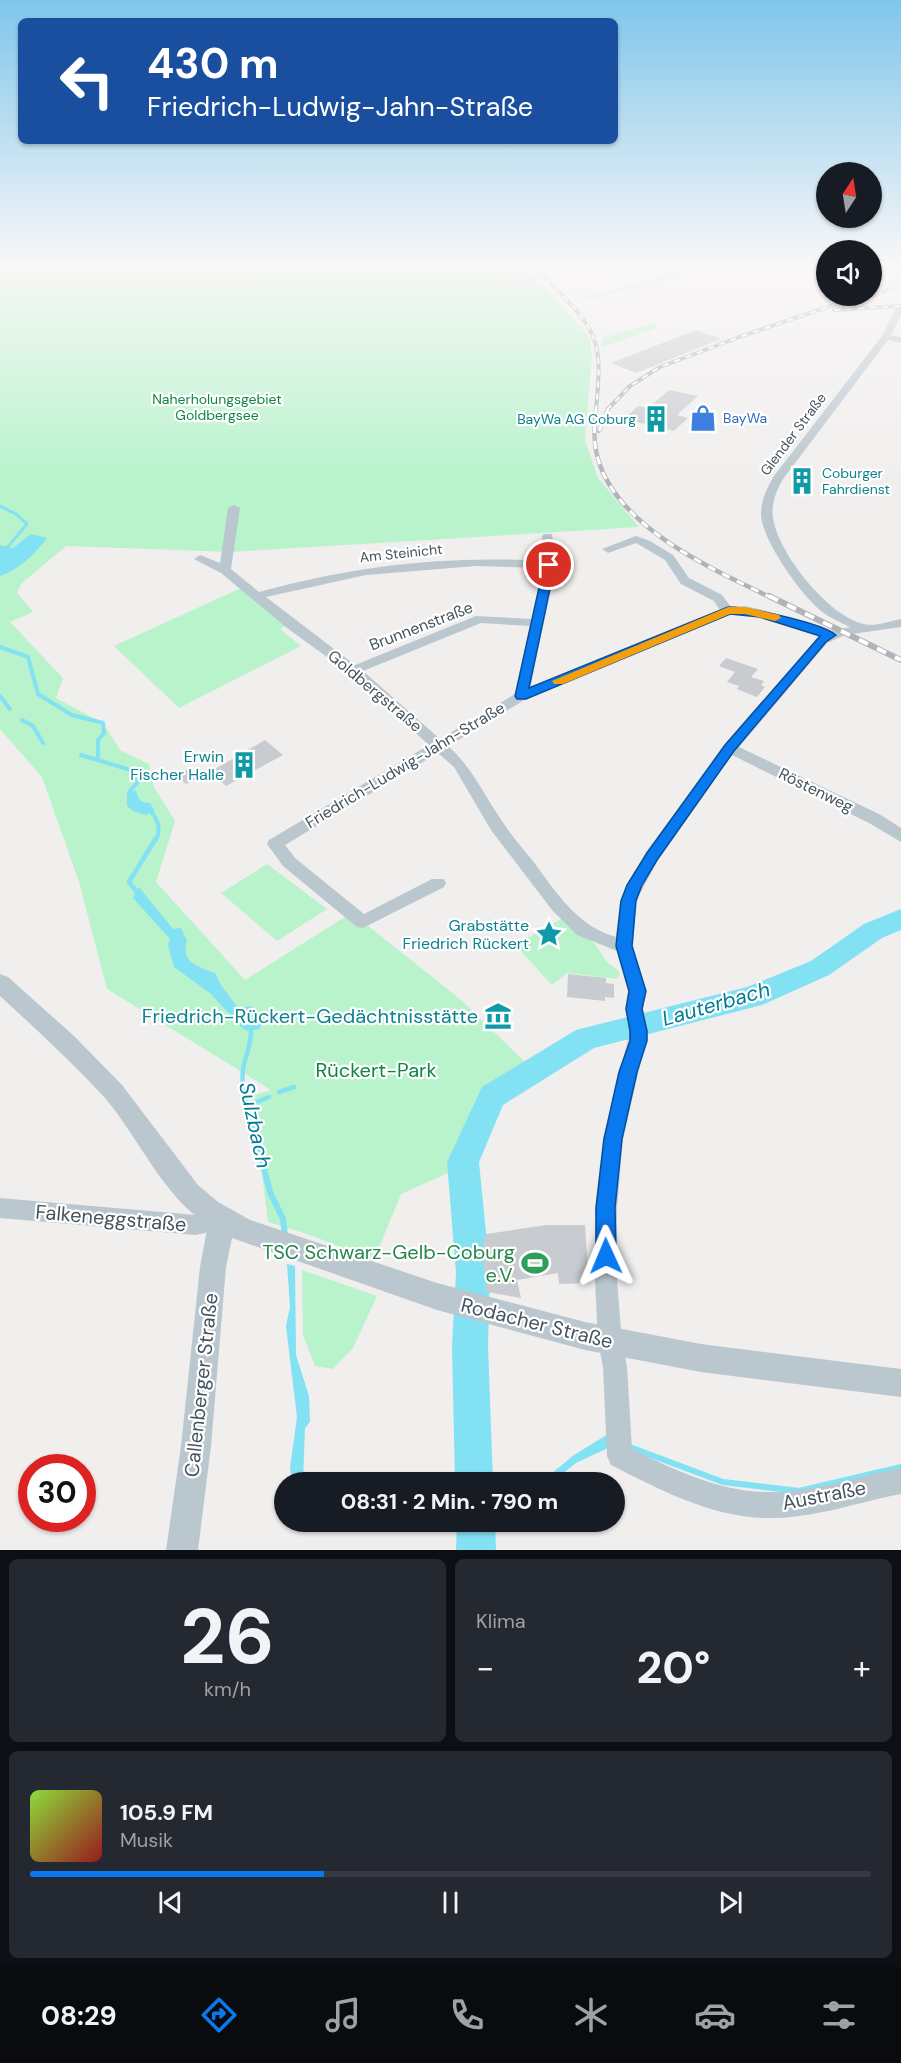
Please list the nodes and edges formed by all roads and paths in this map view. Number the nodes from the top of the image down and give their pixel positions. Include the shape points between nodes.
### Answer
1 (886, 337) joint
2 (901, 340) edge
3 (234, 508) dead end
4 (548, 536) dead end
5 (608, 549) dead end
6 (200, 560) dead end
7 (549, 565) junction
8 (225, 570) junction
9 (257, 596) junction
10 (728, 611) junction
11 (537, 623) junction
12 (901, 623) edge
13 (863, 628) junction
14 (830, 635) junction
15 (354, 670) junction
16 (521, 696) junction
17 (438, 745) junction
18 (730, 748) junction
19 (901, 836) edge
20 (438, 883) dead end
21 (624, 946) junction
22 (0, 983) edge
23 (0, 1208) edge
24 (222, 1220) junction
25 (610, 1342) junction
26 (901, 1383) edge
27 (901, 1482) edge
28 (182, 1550) edge

1 - 2 street
1 - 13 street, Glender Straße via 771,488 766,513 771,536 811,594 829,611
3 - 8 street
4 - 7 street
5 - 10 street via 636,539 646,543 669,558 685,581 718,597
6 - 8 street, Goldbergstraße
7 - 9 street, Am Steinicht via 477,561 386,568 309,581
7 - 11 street
8 - 9 street, Goldbergstraße
9 - 15 street, Goldbergstraße
10 - 14 street, Friedrich-Ludwig-Jahn-Straße via 763,614
10 - 16 street, Friedrich-Ludwig-Jahn-Straße
11 - 15 street, Brunnenstraße via 476,620
11 - 16 street
12 - 13 street
13 - 14 street
14 - 18 street
15 - 17 street, Goldbergstraße
16 - 17 street, Friedrich-Ludwig-Jahn-Straße
17 - 20 street, Friedrich-Ludwig-Jahn-Straße via 274,844 289,862 363,922
17 - 21 street, Goldbergstraße via 459,764 497,826 558,906 584,930
18 - 19 street, Röstenweg via 875,819
18 - 21 street via 635,885 628,901
21 - 25 street, Austraße via 638,991 634,1009 639,1031 613,1139 606,1208
22 - 24 street, Rodacher Straße via 114,1092 189,1193
23 - 24 street, Falkeneggstraße via 196,1225
24 - 25 street, Rodacher Straße via 270,1240 475,1308
24 - 28 street, Callenberger Straße via 213,1267
25 - 26 street, Rodacher Straße via 693,1357
25 - 27 street, Austraße via 615,1357 620,1456 674,1484 732,1501 774,1505

